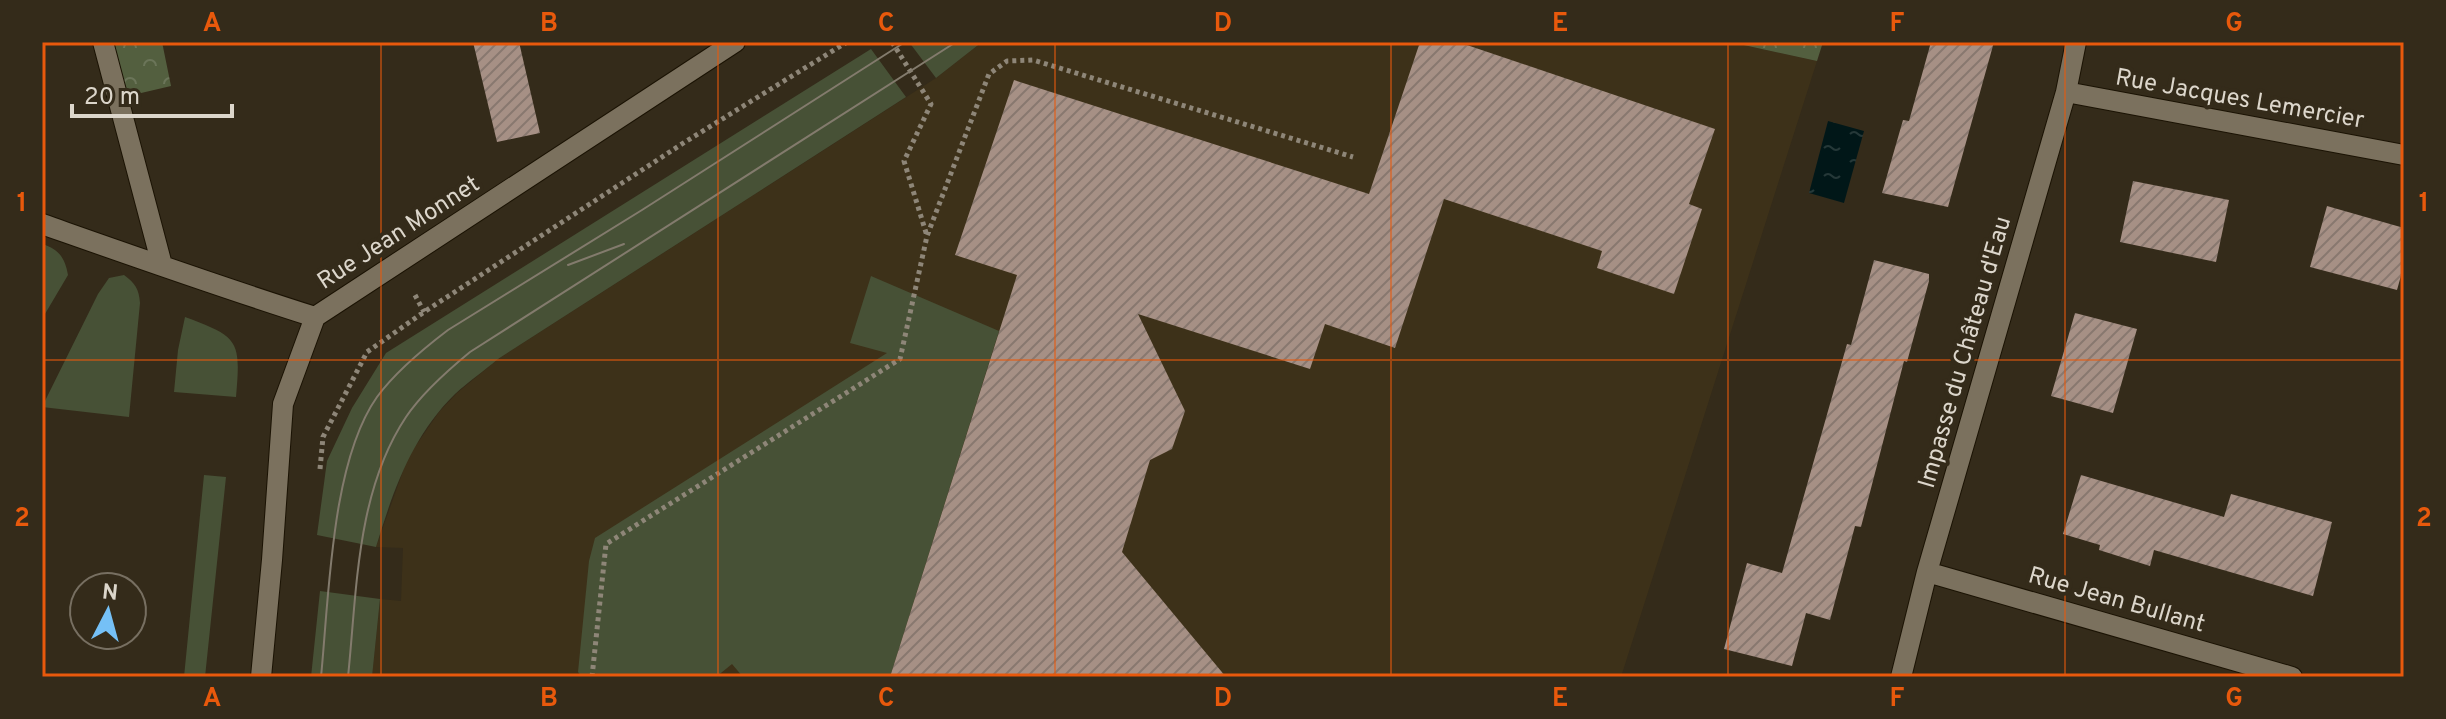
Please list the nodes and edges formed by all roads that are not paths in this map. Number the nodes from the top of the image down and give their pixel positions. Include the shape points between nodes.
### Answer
1 (103, 42) edge
2 (735, 42) edge
3 (2076, 42) edge
4 (2066, 92) junction
5 (2404, 155) edge
6 (42, 224) edge
7 (162, 265) junction
8 (315, 317) junction
9 (1927, 572) junction
10 (261, 677) edge
11 (1901, 677) edge
12 (2292, 677) edge

1 - 7 street
2 - 8 street, Rue Jean Monnet
3 - 4 street, Impasse du Château d'Eau
4 - 5 street, Rue Jacques Lemercier
4 - 9 street, Impasse du Château d'Eau
6 - 7 street
7 - 8 street
8 - 10 street, Rue Jean Monnet via 283,404
9 - 11 street, Impasse du Château d'Eau
9 - 12 street, Rue Jean Bullant

